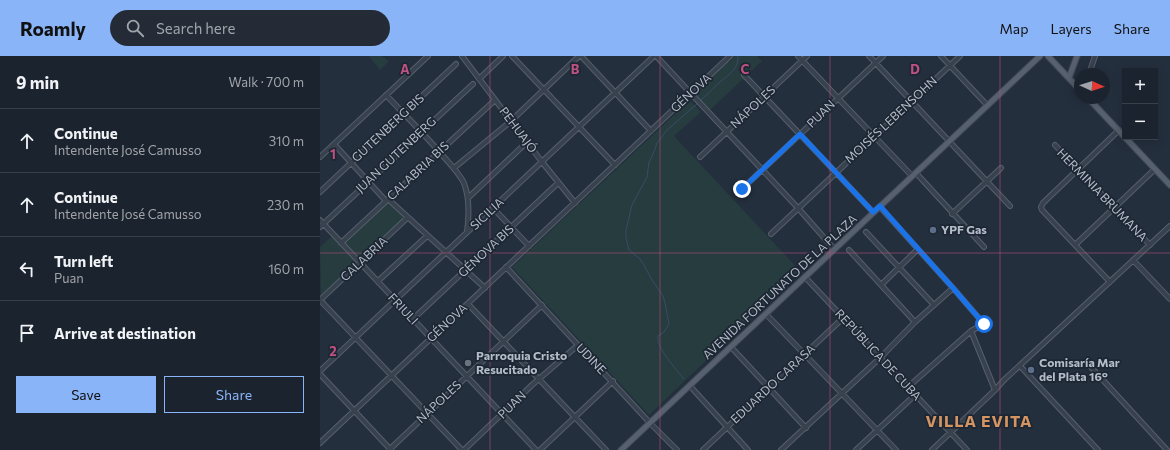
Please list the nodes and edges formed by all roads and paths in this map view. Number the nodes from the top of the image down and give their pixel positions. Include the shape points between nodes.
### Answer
1 (428, 56) edge
2 (462, 56) edge
3 (503, 56) edge
4 (512, 56) edge
5 (580, 56) edge
6 (655, 56) edge
7 (798, 56) edge
8 (807, 56) edge
9 (869, 56) edge
10 (883, 56) edge
11 (941, 56) edge
12 (960, 56) edge
13 (1040, 56) edge
14 (1048, 56) edge
15 (1077, 56) edge
16 (1094, 56) edge
17 (727, 57) edge
18 (802, 60) junction
19 (876, 63) junction
20 (456, 64) dead end
21 (950, 65) junction
22 (1091, 68) edge
23 (744, 75) dead end
24 (1069, 78) junction
25 (479, 79) junction
26 (1074, 83) edge
27 (473, 84) dead end
28 (544, 90) junction
29 (615, 93) junction
30 (691, 94) junction
31 (386, 95) junction
32 (764, 96) junction
33 (838, 98) junction
34 (495, 100) junction
35 (912, 101) junction
36 (1094, 104) edge
37 (987, 105) junction
38 (403, 113) junction
39 (511, 121) junction
40 (579, 127) junction
41 (1119, 130) junction
42 (651, 131) junction
43 (421, 132) junction
44 (727, 132) junction
45 (800, 134) junction
46 (874, 136) junction
47 (949, 141) junction
48 (527, 142) junction
49 (334, 144) junction
50 (1055, 146) dead end
51 (439, 151) junction
52 (320, 157) edge
53 (700, 157) dead end
54 (542, 162) junction
55 (351, 163) junction
56 (615, 165) junction
57 (454, 168) junction
58 (1001, 168) dead end
59 (1155, 169) junction
60 (762, 170) junction
61 (1078, 170) junction
62 (836, 172) junction
63 (914, 174) junction
64 (368, 182) junction
65 (987, 182) junction
66 (558, 183) junction
67 (1170, 185) edge
68 (742, 189) dead end
69 (320, 192) edge
70 (468, 198) junction
71 (387, 200) junction
72 (575, 203) junction
73 (880, 206) junction
74 (1010, 206) dead end
75 (493, 208) junction
76 (798, 208) junction
77 (1114, 208) junction
78 (873, 212) junction
79 (952, 214) junction
80 (407, 218) junction
81 (320, 220) edge
82 (324, 224) junction
83 (1170, 226) edge
84 (511, 227) junction
85 (320, 228) edge
86 (866, 232) dead end
87 (467, 233) junction
88 (771, 234) dead end
89 (427, 236) junction
90 (341, 243) junction
91 (1075, 245) junction
92 (1150, 245) junction
93 (530, 246) junction
94 (984, 247) dead end
95 (834, 249) junction
96 (918, 249) junction
97 (849, 250) dead end
98 (446, 253) junction
99 (1133, 260) junction
100 (360, 262) junction
101 (506, 267) junction
102 (900, 267) junction
103 (465, 270) junction
104 (805, 277) junction
105 (378, 281) junction
106 (1110, 282) junction
107 (881, 285) junction
108 (485, 288) junction
109 (953, 288) junction
110 (1170, 299) edge
111 (320, 300) edge
112 (395, 300) junction
113 (468, 304) junction
114 (542, 305) junction
115 (934, 305) junction
116 (766, 314) junction
117 (844, 318) junction
118 (413, 319) junction
119 (915, 322) junction
120 (971, 331) junction
121 (356, 337) junction
122 (431, 338) junction
123 (503, 342) junction
124 (578, 345) junction
125 (731, 347) junction
126 (804, 354) junction
127 (881, 357) junction
128 (1020, 366) junction
129 (1091, 367) dead end
130 (320, 373) edge
131 (392, 376) junction
132 (467, 376) junction
133 (539, 379) junction
134 (613, 381) junction
135 (690, 386) junction
136 (908, 387) junction
137 (768, 388) junction
138 (995, 390) junction
139 (842, 393) junction
140 (915, 395) junction
141 (354, 411) junction
142 (427, 414) junction
143 (502, 414) junction
144 (575, 417) junction
145 (650, 423) junction
146 (727, 426) junction
147 (806, 428) junction
148 (877, 430) junction
149 (951, 432) junction
150 (320, 443) edge
151 (390, 450) edge
152 (463, 450) edge
153 (536, 450) edge
154 (540, 450) edge
155 (606, 450) edge
156 (621, 450) edge
157 (677, 450) edge
158 (703, 450) edge
159 (748, 450) edge
160 (781, 450) edge
161 (856, 450) edge
162 (896, 450) edge
163 (932, 450) edge
164 (967, 450) edge
165 (1098, 450) edge
166 (1167, 450) edge

1 - 31 street
2 - 25 street, PEHUAJÓ
3 - 25 street
4 - 28 street
5 - 28 street
5 - 29 street
6 - 29 street, SICILIA
6 - 30 street
7 - 18 street
8 - 18 street, NÁPOLES
9 - 19 street
10 - 19 street, PUAN
11 - 21 street
12 - 21 street, MOISÉS LEBENSOHN
13 - 37 main road, AVENIDA FORTUNATO DE LA PLAZA
14 - 24 main road
15 - 24 main road
16 - 22 street
17 - 30 street, GÉNOVA
18 - 32 street, NÁPOLES
18 - 33 street
19 - 33 street, PUAN
19 - 35 street
20 - 38 street, GUTENBERG BIS
21 - 35 street, MOISÉS LEBENSOHN
21 - 37 street
23 - 32 street
24 - 26 main road
25 - 34 street, PEHUAJÓ
27 - 43 street, JUAN GUTENBERG
28 - 39 street
28 - 40 street
29 - 40 street, SICILIA
29 - 42 street
30 - 42 street, GÉNOVA
30 - 44 street
31 - 38 street
31 - 49 street
32 - 44 street, NÁPOLES
32 - 45 street
33 - 45 street, PUAN
33 - 46 street
34 - 39 street, PEHUAJÓ
34 - 51 street, CALABRIA BIS
35 - 46 street, MOISÉS LEBENSOHN
35 - 47 street
36 - 41 main road
37 - 47 main road, AVENIDA FORTUNATO DE LA PLAZA
38 - 43 street
38 - 55 street, GUTENBERG BIS
39 - 48 street, PEHUAJÓ
39 - 57 street
40 - 54 street, SICILIA
40 - 56 street
41 - 59 main road
41 - 61 street
42 - 56 street, GÉNOVA
43 - 51 street
43 - 64 street, JUAN GUTENBERG
44 - 53 street, NÁPOLES
44 - 60 street
45 - 60 street, PUAN
45 - 62 street
46 - 62 street, MOISÉS LEBENSOHN
46 - 63 street
47 - 63 main road, AVENIDA FORTUNATO DE LA PLAZA
47 - 65 street
48 - 54 street, PEHUAJÓ
48 - 70 street
49 - 52 street
49 - 55 street
50 - 61 street, HERMINIA BRUMANA
51 - 57 street
51 - 71 street, CALABRIA BIS
54 - 66 street, PEHUAJÓ
54 - 75 street, SICILIA
55 - 64 street
55 - 69 street, GUTENBERG BIS
56 - 72 street, GÉNOVA
57 - 70 street via 464,184
58 - 65 street
59 - 67 main road
59 - 77 street
60 - 68 street, PUAN
60 - 76 street
61 - 77 street, HERMINIA BRUMANA
61 - 91 street via 1043,202 1041,207
62 - 76 street, MOISÉS LEBENSOHN
62 - 78 street
63 - 73 main road, AVENIDA FORTUNATO DE LA PLAZA
63 - 79 street
64 - 71 street
64 - 82 street, JUAN GUTENBERG
65 - 74 street
65 - 79 street
66 - 72 street, PEHUAJÓ
66 - 84 street, GÉNOVA BIS
70 - 87 street
71 - 80 street
71 - 90 street, CALABRIA BIS
72 - 93 street, GÉNOVA
73 - 78 main road, AVENIDA FORTUNATO DE LA PLAZA
73 - 96 street
75 - 84 street
75 - 87 street, SICILIA
76 - 88 street, MOISÉS LEBENSOHN
76 - 95 street
77 - 91 street
77 - 92 street, HERMINIA BRUMANA
78 - 95 main road, AVENIDA FORTUNATO DE LA PLAZA
79 - 94 street
80 - 89 street
80 - 100 street, CALABRIA
81 - 82 street, FRIULI
82 - 85 street, JUAN GUTENBERG
82 - 90 street, FRIULI
83 - 92 street
84 - 93 street
84 - 103 street, GÉNOVA BIS
86 - 102 street
87 - 98 street, SICILIA
89 - 98 street
89 - 105 street
90 - 100 street, FRIULI
91 - 106 street
92 - 99 street
93 - 101 street, GÉNOVA
95 - 104 main road, AVENIDA FORTUNATO DE LA PLAZA
96 - 102 street
96 - 109 street
97 - 107 street
98 - 103 street
98 - 112 street, SICILIA
99 - 106 street
99 - 110 street, HERMINIA BRUMANA
100 - 105 street, FRIULI
100 - 111 street, CALABRIA
101 - 108 street, GÉNOVA
101 - 114 street, UDINE
102 - 107 street
102 - 115 street
103 - 108 street
103 - 118 street, GÉNOVA BIS
104 - 116 main road, AVENIDA FORTUNATO DE LA PLAZA
104 - 117 street, REPÚBLICA DE CUBA
105 - 112 street, FRIULI
106 - 128 street
107 - 119 street
108 - 113 street, GÉNOVA
109 - 115 street
109 - 120 street via 984,324
111 - 121 street
112 - 118 street, FRIULI
112 - 121 street, SICILIA
113 - 122 street, GÉNOVA
113 - 123 street
114 - 123 street, NÁPOLES
114 - 124 street, UDINE
115 - 119 street
116 - 125 main road, AVENIDA FORTUNATO DE LA PLAZA
116 - 126 street
117 - 126 street, EDUARDO CARASA
117 - 127 street, REPÚBLICA DE CUBA
118 - 122 street, FRIULI
119 - 127 street
120 - 136 street
120 - 138 street
121 - 130 street, SICILIA
121 - 131 street
122 - 131 street, GÉNOVA
122 - 132 street, FRIULI
123 - 132 street, NÁPOLES
123 - 133 street
124 - 133 street, PUAN
124 - 134 street, UDINE
125 - 135 main road, AVENIDA FORTUNATO DE LA PLAZA
125 - 137 street
126 - 137 street, EDUARDO CARASA
126 - 139 street
127 - 136 street, REPÚBLICA DE CUBA
127 - 139 street
128 - 138 street
128 - 165 street
129 - 166 street
130 - 141 street
131 - 141 street, GÉNOVA
131 - 142 street
132 - 142 street, NÁPOLES
132 - 143 street, FRIULI
133 - 143 street, PUAN
133 - 144 street
134 - 144 street
134 - 145 street, UDINE
135 - 145 main road, AVENIDA FORTUNATO DE LA PLAZA
135 - 146 street
136 - 140 street, REPÚBLICA DE CUBA
137 - 146 street, EDUARDO CARASA
137 - 147 street
138 - 149 street
139 - 147 street
139 - 148 street
140 - 148 street
140 - 149 street, REPÚBLICA DE CUBA
141 - 150 street, GÉNOVA
141 - 151 street
142 - 151 street, NÁPOLES
142 - 152 street
143 - 152 street, PUAN
143 - 153 street, FRIULI
144 - 154 street
144 - 155 street
145 - 156 main road, AVENIDA FORTUNATO DE LA PLAZA
145 - 157 street, UDINE
146 - 158 street, EDUARDO CARASA
146 - 159 street
147 - 160 street
148 - 161 street
148 - 162 street
149 - 163 street
149 - 164 street, REPÚBLICA DE CUBA

